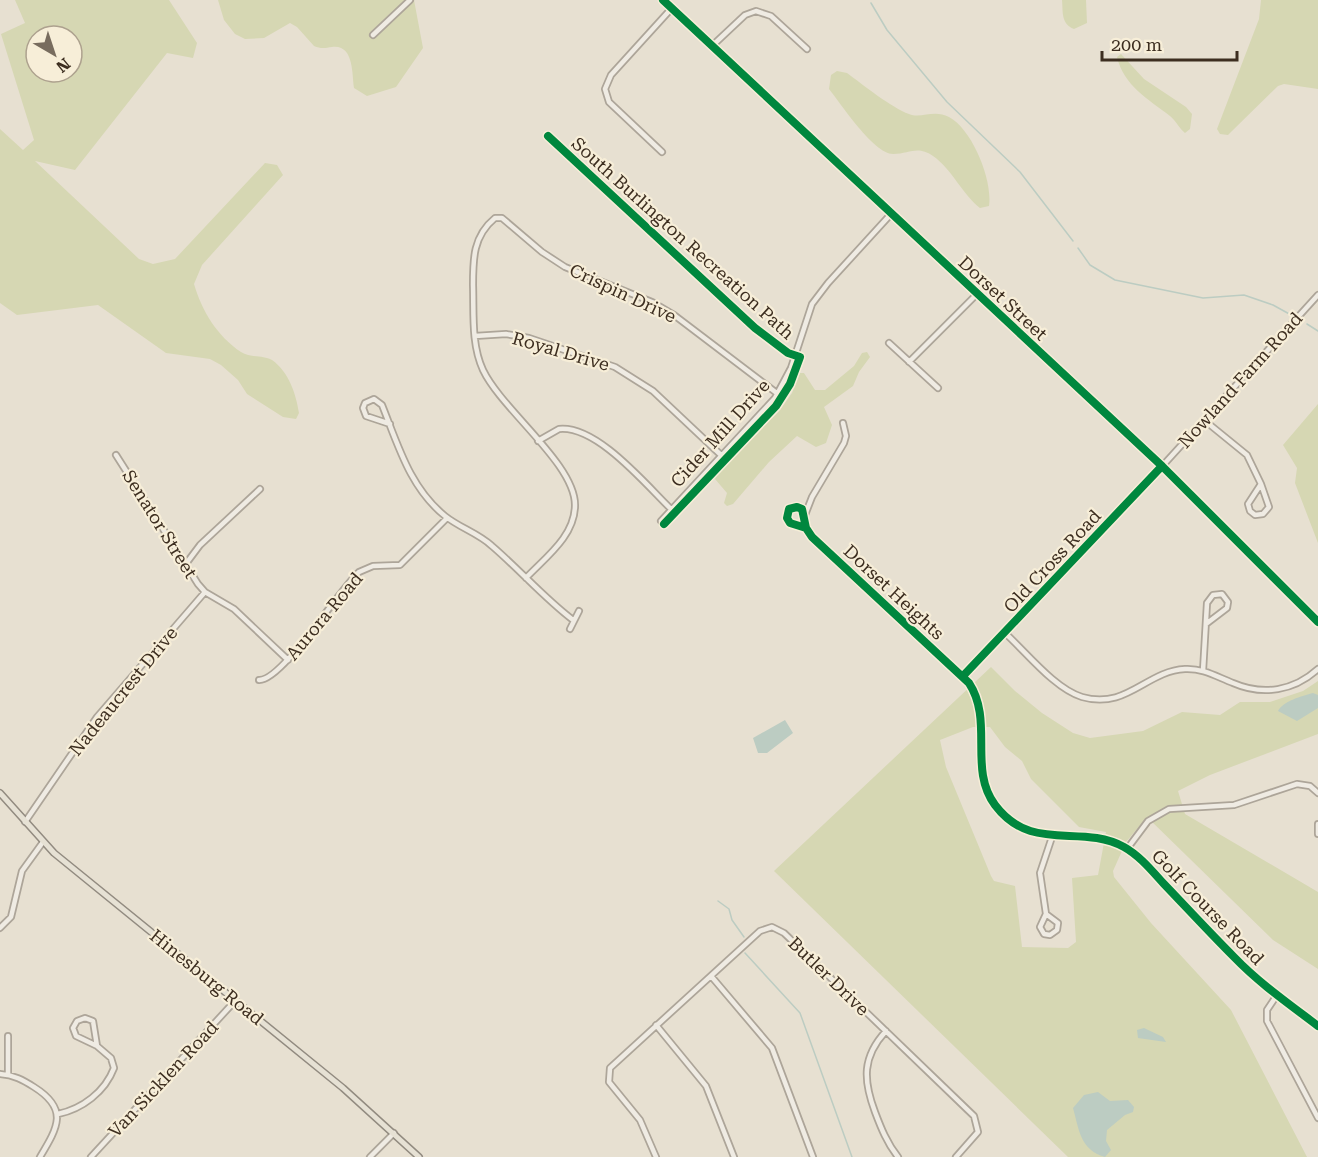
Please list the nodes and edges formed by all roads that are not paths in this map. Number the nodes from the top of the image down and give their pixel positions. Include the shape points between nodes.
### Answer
1 (410, 0) edge
2 (663, 0) edge
3 (671, 9) junction
4 (373, 34) dead end
5 (712, 46) junction
6 (807, 50) dead end
7 (662, 152) dead end
8 (891, 214) junction
9 (976, 295) junction
10 (1318, 295) edge
11 (475, 336) junction
12 (889, 343) dead end
13 (909, 362) junction
14 (938, 388) dead end
15 (778, 393) junction
16 (1204, 420) junction
17 (843, 423) dead end
18 (390, 424) junction
19 (538, 441) junction
20 (116, 456) dead end
21 (722, 456) junction
22 (1162, 466) junction
23 (1262, 484) junction
24 (260, 489) dead end
25 (672, 510) junction
26 (805, 515) junction
27 (447, 518) junction
28 (662, 521) dead end
29 (806, 528) junction
30 (185, 566) junction
31 (525, 578) junction
32 (205, 592) junction
33 (579, 611) dead end
34 (573, 620) junction
35 (1318, 622) edge
36 (1206, 624) junction
37 (570, 629) dead end
38 (1005, 633) junction
39 (288, 660) junction
40 (1318, 669) edge
41 (1203, 670) junction
42 (963, 676) junction
43 (260, 681) dead end
44 (0, 793) edge
45 (1318, 793) edge
46 (25, 822) junction
47 (1318, 824) edge
48 (1318, 834) edge
49 (1052, 837) junction
50 (43, 842) junction
51 (1127, 849) junction
52 (1046, 914) junction
53 (0, 928) edge
54 (711, 976) junction
55 (1277, 995) junction
56 (236, 1000) junction
57 (656, 1025) junction
58 (1318, 1026) edge
59 (886, 1031) junction
60 (8, 1036) dead end
61 (97, 1046) junction
62 (0, 1074) edge
63 (8, 1075) junction
64 (58, 1114) junction
65 (1318, 1118) edge
66 (394, 1133) junction
67 (40, 1157) edge
68 (91, 1157) edge
69 (370, 1157) edge
70 (419, 1157) edge
71 (656, 1157) edge
72 (734, 1157) edge
73 (813, 1157) edge
74 (898, 1157) edge
75 (956, 1157) edge

1 - 4 street
2 - 3 street, Dorset Street
3 - 5 street, Dorset Street
3 - 7 street via 611,75 604,88 609,102
5 - 6 street via 745,15 756,11 768,14
5 - 8 street, Dorset Street
8 - 9 street, Dorset Street
8 - 15 street, Cider Mill Drive via 812,304 791,368
9 - 13 street
9 - 22 street, Dorset Street
10 - 16 street, Nowland Farm Road
11 - 15 street, Crispin Drive via 474,252 483,231 495,218 502,218 572,271 640,297 674,315
11 - 19 street via 484,373
11 - 21 street, Royal Drive via 506,334 529,338 615,367 653,391
12 - 13 street
13 - 14 street
15 - 21 street, Cider Mill Drive
16 - 22 street, Nowland Farm Road
16 - 23 street via 1247,455
17 - 26 street via 844,443
18 - 18 street via 380,402 372,399 365,403 366,416
18 - 27 street via 417,485
19 - 25 street via 563,428 591,437
19 - 31 street via 571,484 575,513 566,536
20 - 30 street, Senator Street
21 - 25 street, Cider Mill Drive
22 - 35 street, Dorset Street
22 - 38 street, Old Cross Road
23 - 23 street via 1248,504 1256,515 1269,507
24 - 30 street via 200,545
25 - 28 street, Cider Mill Drive
26 - 29 street
26 - 29 street, Dorset Heights via 802,509 794,507 787,518
27 - 31 street via 486,541
27 - 39 street, Aurora Road via 400,565 368,567 356,575
29 - 42 street, Dorset Heights
30 - 32 street, Senator Street
31 - 34 street
32 - 39 street, Senator Street via 234,609
32 - 46 street, Nadeaucrest Drive via 97,717
33 - 34 street
34 - 37 street
36 - 36 street via 1227,609 1228,602 1222,594 1212,595 1208,600
36 - 41 street
38 - 41 street via 1066,689 1087,698 1120,697 1173,671
38 - 42 street, Old Cross Road
39 - 43 street, Aurora Road via 271,677
40 - 41 street via 1289,687 1267,691 1242,687
42 - 49 street, Golf Course Road via 979,704 982,769 991,799 1012,822
44 - 46 main road, Hinesburg Road
45 - 51 street via 1310,786 1297,784 1234,805 1169,809 1148,821
46 - 50 main road, Hinesburg Road
47 - 48 street
49 - 51 street, Golf Course Road via 1099,838
49 - 52 street via 1040,879
50 - 53 street via 22,871 11,917
50 - 56 main road, Hinesburg Road
51 - 55 street, Golf Course Road
52 - 52 street via 1040,927 1050,935 1058,925 1056,919
54 - 57 street, Butler Drive
54 - 59 street, Butler Drive via 760,932 775,928
54 - 73 street via 769,1044
55 - 58 street, Golf Course Road
55 - 65 street via 1269,1007 1267,1021
56 - 66 main road, Hinesburg Road
56 - 68 street, Van Sicklen Road
57 - 71 street, Butler Drive via 612,1065 608,1077 640,1120
57 - 72 street via 706,1086
59 - 74 street via 870,1052 865,1077 882,1131
59 - 75 street, Butler Drive via 976,1119 976,1135
60 - 63 street
61 - 61 street via 93,1021 77,1021 76,1036
61 - 64 street via 113,1062 111,1076 82,1107
62 - 63 street
63 - 64 street via 45,1093
64 - 67 street via 54,1132
66 - 69 street
66 - 70 main road, Hinesburg Road

